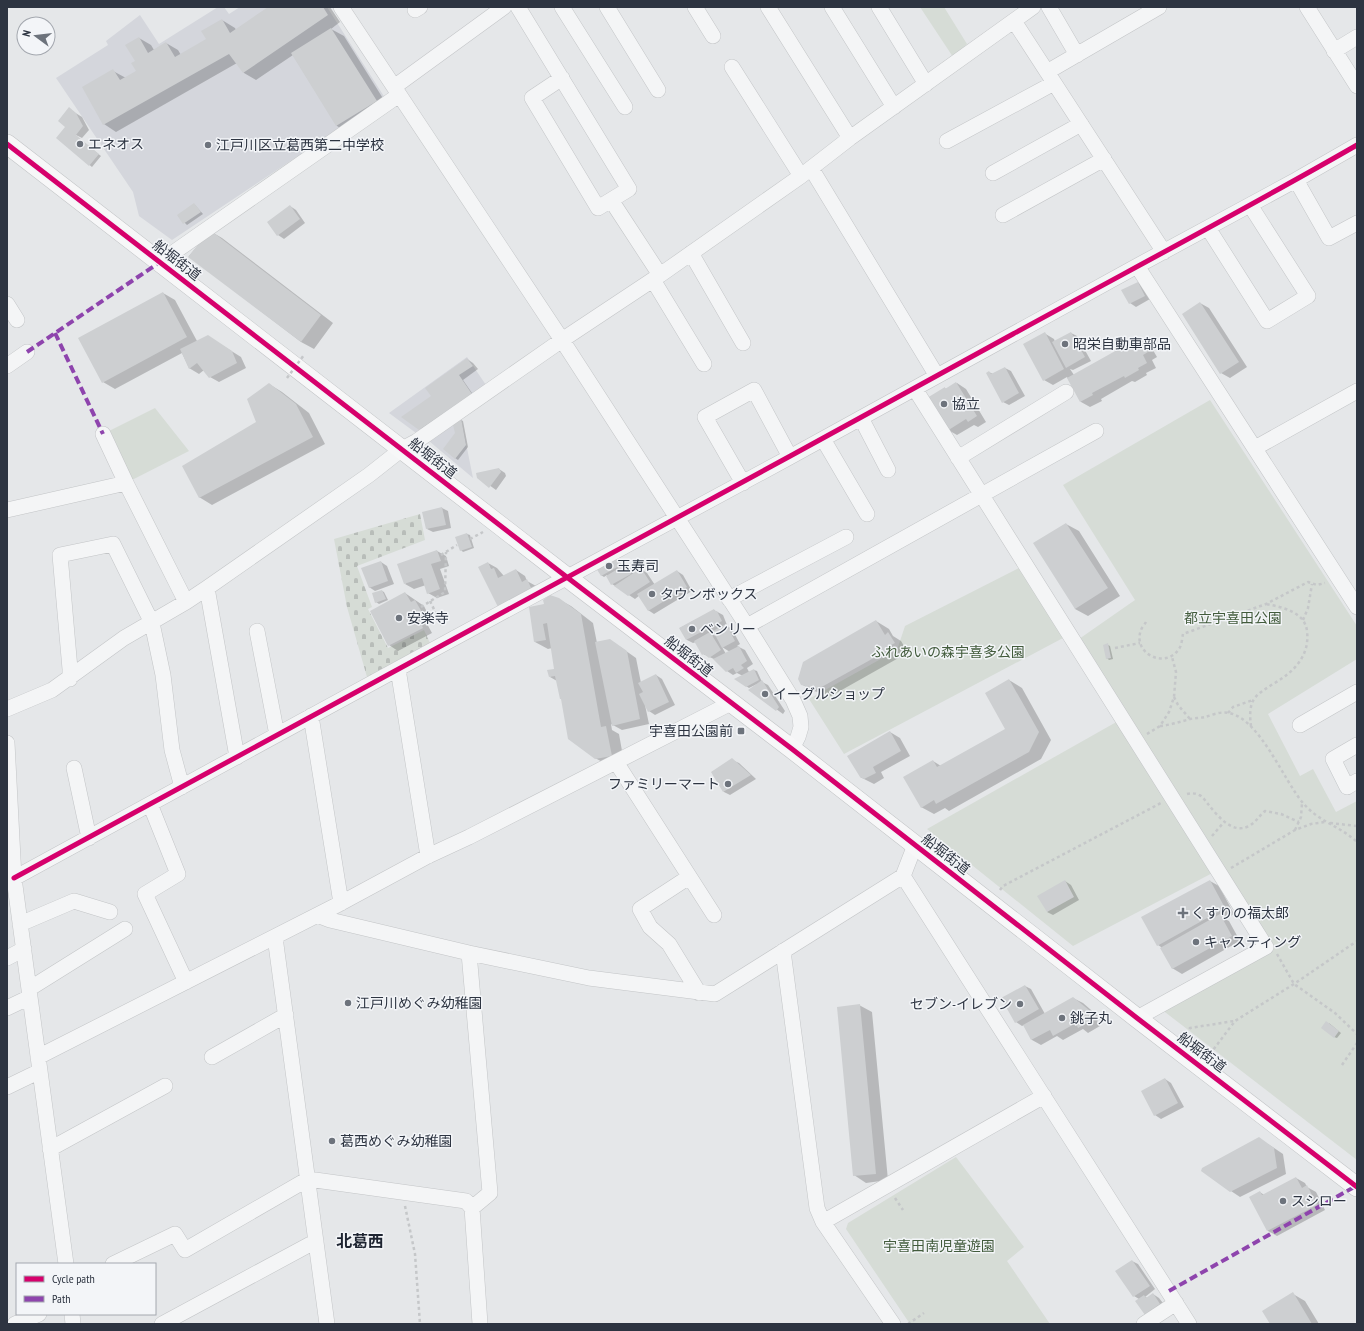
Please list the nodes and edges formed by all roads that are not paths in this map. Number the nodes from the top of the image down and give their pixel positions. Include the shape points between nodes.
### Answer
1 (340, 7) edge
2 (504, 7) edge
3 (518, 7) edge
4 (562, 7) edge
5 (607, 7) edge
6 (695, 7) edge
7 (768, 7) edge
8 (832, 7) edge
9 (879, 7) edge
10 (1033, 7) edge
11 (1049, 7) edge
12 (1159, 7) edge
13 (1307, 7) edge
14 (489, 11) edge
15 (1141, 12) edge
16 (1014, 21) junction
17 (712, 36) dead end
18 (1357, 37) edge
19 (1334, 51) junction
20 (1077, 55) junction
21 (732, 67) dead end
22 (562, 78) junction
23 (1051, 78) junction
24 (926, 84) junction
25 (1357, 86) edge
26 (658, 90) dead end
27 (397, 91) junction
28 (625, 107) dead end
29 (894, 107) junction
30 (1081, 124) junction
31 (850, 138) junction
32 (947, 141) dead end
33 (7, 144) edge
34 (1357, 145) edge
35 (1104, 159) junction
36 (806, 172) junction
37 (993, 173) dead end
38 (1296, 180) junction
39 (611, 200) junction
40 (1250, 205) junction
41 (1003, 215) dead end
42 (1357, 223) edge
43 (1208, 228) junction
44 (1164, 252) junction
45 (691, 253) junction
46 (160, 262) junction
47 (1137, 266) junction
48 (657, 277) junction
49 (7, 304) edge
50 (17, 320) dead end
51 (562, 340) junction
52 (742, 343) dead end
53 (27, 352) dead end
54 (704, 364) dead end
55 (7, 366) edge
56 (937, 376) junction
57 (915, 389) junction
58 (1357, 391) edge
59 (1066, 392) dead end
60 (861, 418) junction
61 (1096, 431) dead end
62 (103, 434) dead end
63 (823, 439) junction
64 (402, 448) junction
65 (1255, 448) junction
66 (790, 457) junction
67 (958, 458) junction
68 (888, 470) dead end
69 (743, 482) junction
70 (126, 483) junction
71 (981, 495) junction
72 (7, 510) edge
73 (867, 514) dead end
74 (676, 518) junction
75 (846, 537) dead end
76 (568, 578) junction
77 (207, 588) junction
78 (729, 599) junction
79 (186, 602) junction
80 (1357, 607) edge
81 (152, 622) junction
82 (748, 626) junction
83 (256, 631) dead end
84 (398, 669) junction
85 (70, 679) junction
86 (1357, 692) edge
87 (731, 703) junction
88 (7, 709) edge
89 (311, 716) junction
90 (1300, 725) dead end
91 (277, 735) junction
92 (7, 743) edge
93 (1357, 745) edge
94 (792, 748) junction
95 (237, 757) junction
96 (8, 762) edge
97 (616, 762) junction
98 (74, 768) dead end
99 (1357, 780) edge
100 (182, 787) junction
101 (150, 804) junction
102 (89, 838) junction
103 (915, 845) junction
104 (428, 856) junction
105 (904, 876) junction
106 (689, 877) junction
107 (11, 880) edge
108 (342, 903) junction
109 (110, 912) dead end
110 (714, 914) dead end
111 (317, 915) junction
112 (20, 924) junction
113 (125, 929) dead end
114 (275, 937) junction
115 (24, 949) junction
116 (783, 951) junction
117 (469, 953) junction
118 (7, 958) edge
119 (186, 982) junction
120 (699, 992) junction
121 (30, 993) junction
122 (7, 1008) edge
123 (286, 1015) junction
124 (1137, 1018) junction
125 (212, 1057) dead end
126 (39, 1064) junction
127 (165, 1086) dead end
128 (7, 1087) edge
129 (1044, 1096) junction
130 (50, 1149) junction
131 (308, 1179) junction
132 (1357, 1187) edge
133 (472, 1208) junction
134 (823, 1222) junction
135 (316, 1241) junction
136 (66, 1263) edge
137 (115, 1263) edge
138 (1176, 1303) junction
139 (37, 1315) edge
140 (16, 1324) edge
141 (162, 1324) edge
142 (327, 1324) edge
143 (480, 1324) edge
144 (893, 1324) edge
145 (1144, 1324) edge
146 (1189, 1324) edge

1 - 27 street
2 - 14 street
3 - 22 street
4 - 28 street
5 - 26 street
6 - 17 street
7 - 31 street
8 - 29 street
9 - 24 street
10 - 16 street
11 - 20 street
12 - 15 street
13 - 19 street
14 - 27 street
15 - 20 street
16 - 23 street
16 - 24 street
18 - 19 street
19 - 25 street
20 - 23 street
21 - 36 street
22 - 39 street via 629,189
22 - 39 street via 532,98 598,208
23 - 30 street
23 - 32 street
24 - 29 street
27 - 46 street
27 - 51 street
29 - 31 street
30 - 35 street
30 - 37 street
31 - 36 street
33 - 46 main road, 船堀街道
34 - 38 street
35 - 41 street
35 - 44 street
36 - 45 street
36 - 56 street
38 - 40 street
38 - 42 street via 1329,238
39 - 48 street
40 - 43 street
40 - 43 street via 1308,296 1267,321
43 - 44 street
44 - 47 street
45 - 48 street
45 - 52 street
46 - 64 main road, 船堀街道
47 - 56 street
47 - 65 street
48 - 51 street
48 - 54 street
49 - 50 street
51 - 64 street via 417,441
51 - 74 street
53 - 55 street
56 - 57 street
57 - 60 street
57 - 67 street
58 - 65 street
59 - 67 street
60 - 63 street
60 - 68 street
61 - 71 street
62 - 70 street
63 - 66 street
63 - 73 street
64 - 76 main road, 船堀街道
64 - 77 street via 369,475
65 - 80 street
66 - 69 street
66 - 69 street via 754,390 705,417
67 - 71 street
69 - 74 street
70 - 72 street
70 - 79 street
71 - 82 street
71 - 124 street via 1266,947
74 - 76 street
74 - 78 street
75 - 78 street
76 - 84 street
76 - 87 main road, 船堀街道
77 - 79 street
77 - 95 street
78 - 82 street
79 - 81 street
81 - 85 street via 124,638
81 - 85 street via 113,544 60,556
81 - 100 street via 164,675 172,750
82 - 94 street via 800,716 801,726
83 - 91 street
84 - 89 street
84 - 104 street
85 - 88 street via 52,690
86 - 90 street
87 - 94 main road, 船堀街道
87 - 97 street
89 - 91 street
89 - 108 street
91 - 95 street
92 - 96 street
93 - 99 street via 1333,759 1347,787
94 - 103 main road, 船堀街道
95 - 100 street
96 - 107 street
97 - 104 street
97 - 106 street
98 - 102 street
100 - 101 street
101 - 102 street
101 - 119 street via 178,874 145,894
102 - 107 street
103 - 105 street
103 - 124 main road, 船堀街道
104 - 108 street
105 - 116 street
105 - 129 street
106 - 110 street
106 - 120 street via 640,909 650,927 670,944
107 - 112 street
108 - 111 street
109 - 112 street via 74,901
111 - 114 street
111 - 117 street
112 - 115 street
113 - 121 street
114 - 119 street
114 - 123 street
115 - 118 street
115 - 121 street
116 - 120 street via 715,994
116 - 134 street via 817,1208
117 - 120 street via 589,978
117 - 133 street via 490,1193
119 - 126 street
121 - 122 street
121 - 126 street
123 - 125 street
123 - 131 street
124 - 132 main road, 船堀街道
126 - 128 street
126 - 130 street
127 - 130 street
129 - 134 street
129 - 138 street
130 - 136 street
131 - 133 street via 466,1201
131 - 135 street
131 - 137 street via 185,1250 175,1234
133 - 143 street
134 - 144 street
135 - 141 street
135 - 142 street
138 - 145 street
138 - 146 street
139 - 140 street

